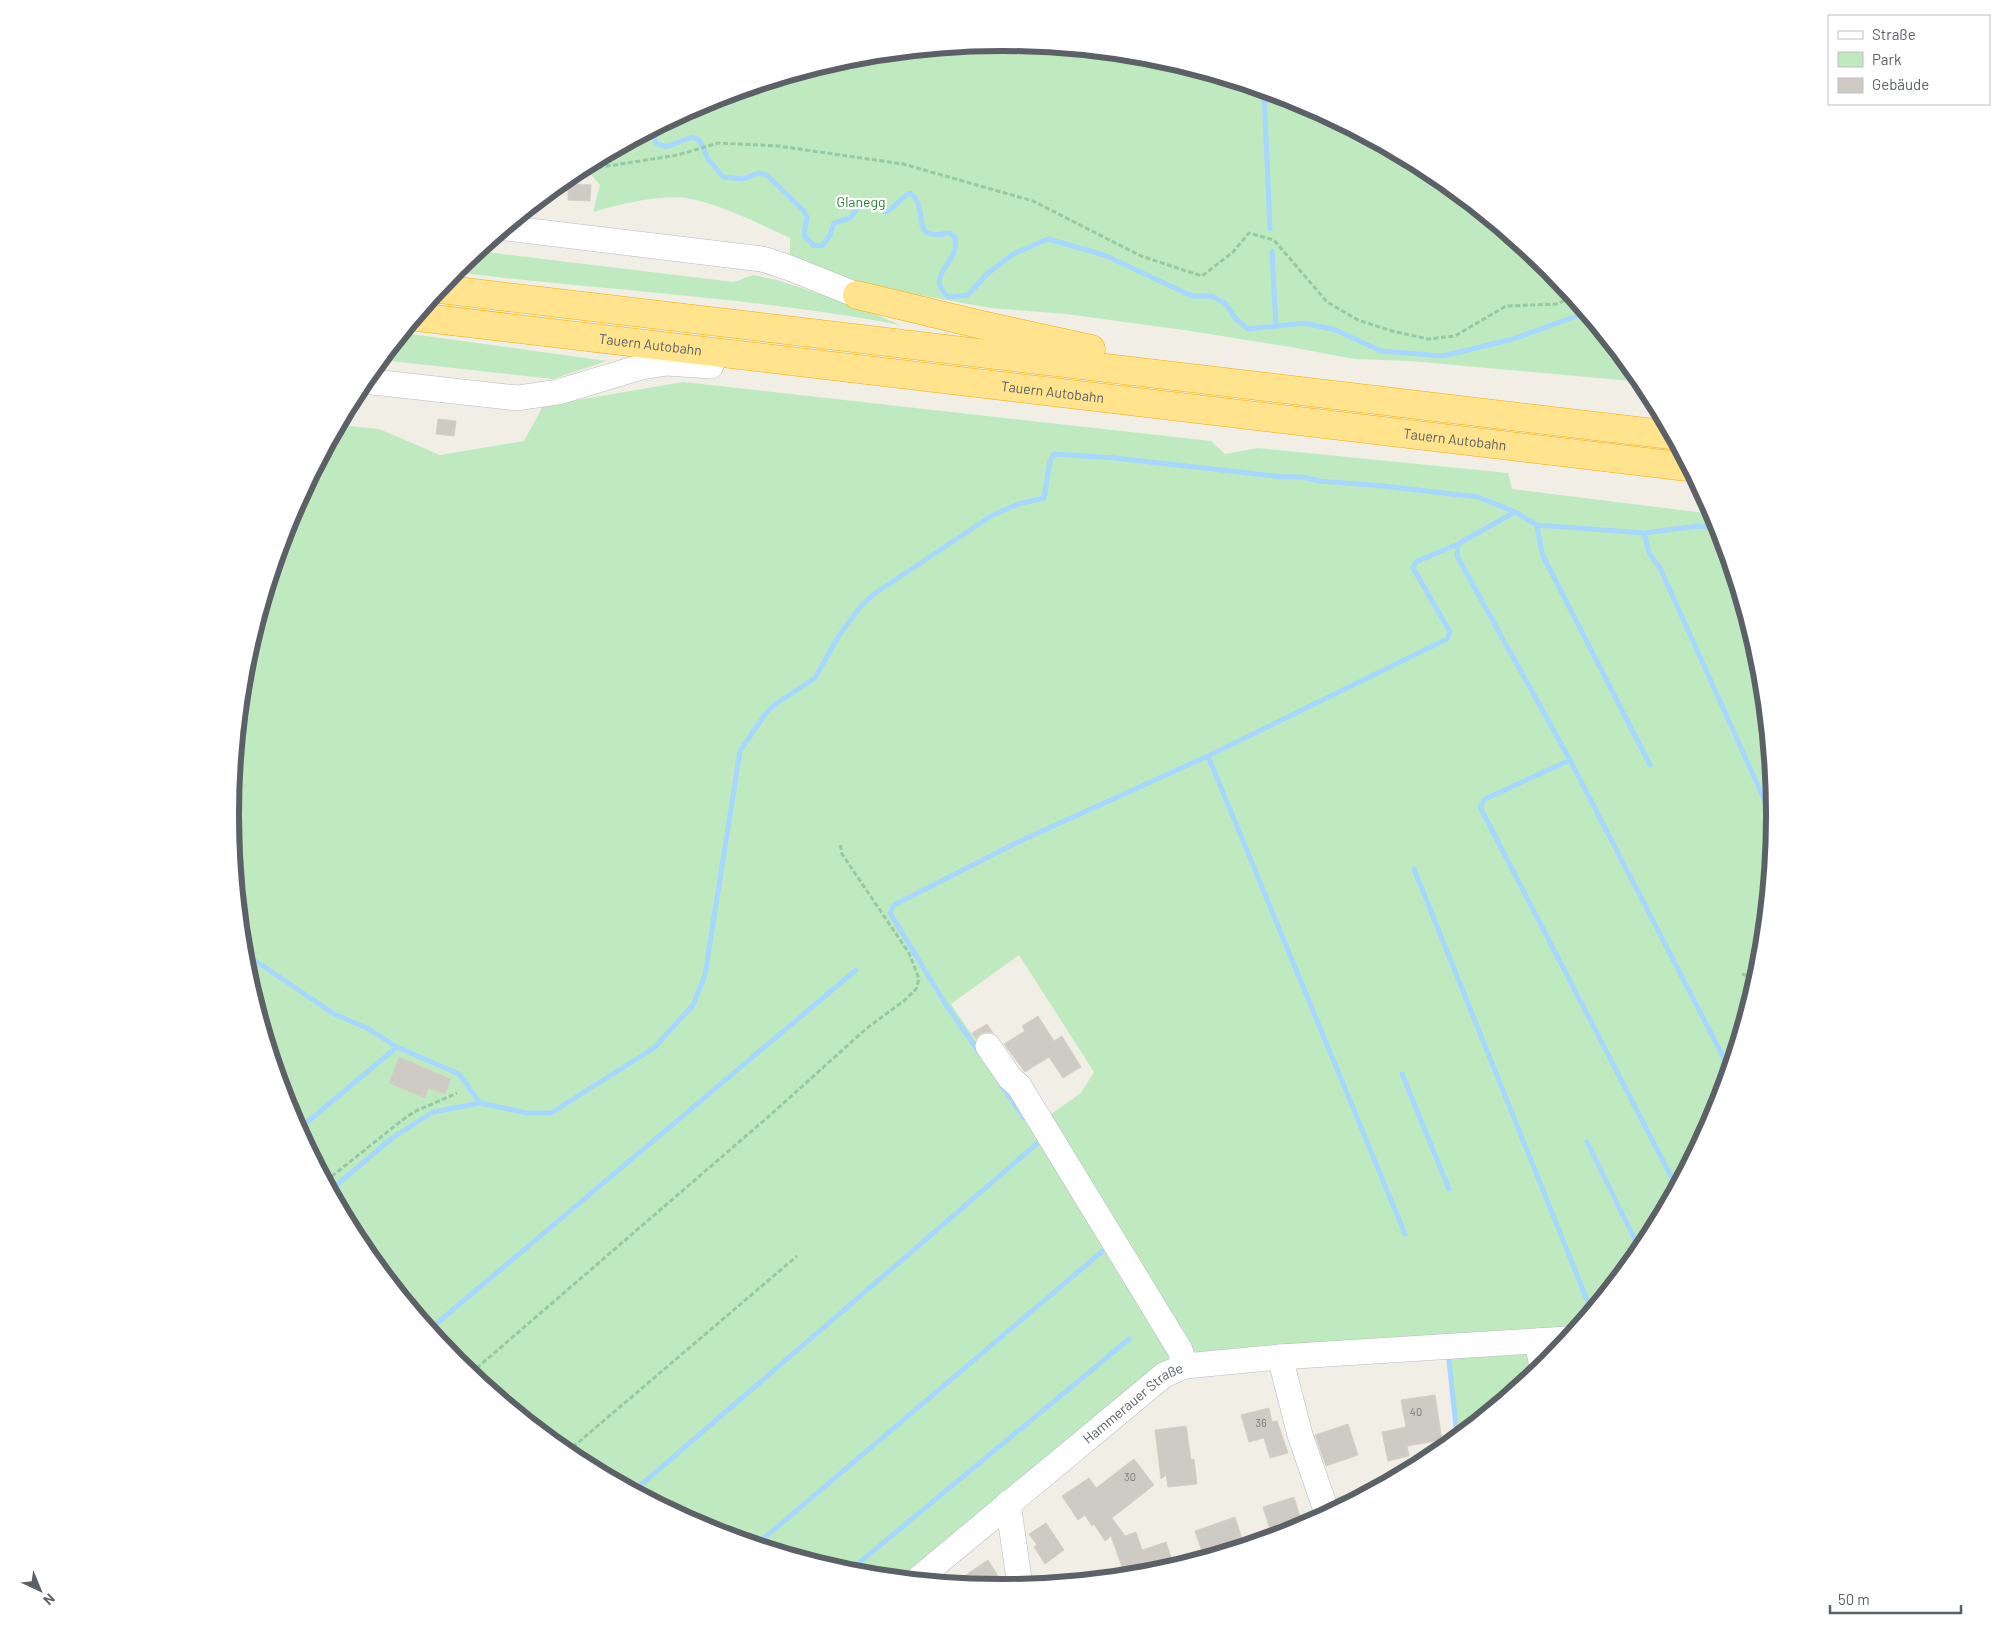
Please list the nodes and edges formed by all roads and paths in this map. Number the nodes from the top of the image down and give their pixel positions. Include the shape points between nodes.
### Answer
1 (599, 167) edge
2 (514, 229) edge
3 (448, 290) edge
4 (857, 295) joint
5 (1566, 299) edge
6 (423, 318) edge
7 (743, 356) junction
8 (711, 366) joint
9 (1171, 375) junction
10 (374, 382) edge
11 (1665, 434) edge
12 (1682, 467) edge
13 (840, 843) dead end
14 (1742, 974) dead end
15 (1749, 976) edge
16 (988, 1046) dead end
17 (457, 1093) dead end
18 (331, 1177) edge
19 (797, 1256) dead end
20 (1557, 1340) edge
21 (1538, 1341) junction
22 (1280, 1357) junction
23 (1541, 1357) edge
24 (1185, 1366) junction
25 (476, 1368) edge
26 (573, 1447) edge
27 (1008, 1503) junction
28 (1325, 1507) edge
29 (924, 1574) edge
30 (1019, 1578) edge

1 - 5 path via 678,155 718,143 778,146 903,164 1033,201 1141,256 1202,276 1233,252 1250,233 1274,240 1326,302 1358,320 1428,339 1455,336 1506,306 1558,304
2 - 4 street via 762,259
3 - 9 highway
4 - 9 highway via 1070,346 1153,359
6 - 7 highway, Tauern Autobahn
7 - 8 highway
7 - 12 highway, Tauern Autobahn
8 - 10 street via 667,363 641,367 558,392 517,398
9 - 11 highway
13 - 25 path via 842,854 909,953 919,978 916,989
14 - 15 path
16 - 24 street via 1024,1094 1180,1350
17 - 18 path via 414,1112
19 - 26 path
20 - 21 street, Hammerauer Straße
21 - 22 street, Hammerauer Straße
21 - 23 street
22 - 24 street, Hammerauer Straße
22 - 28 street via 1300,1436
24 - 27 street, Hammerauer Straße via 1164,1376
27 - 29 street, Hammerauer Straße
27 - 30 street

